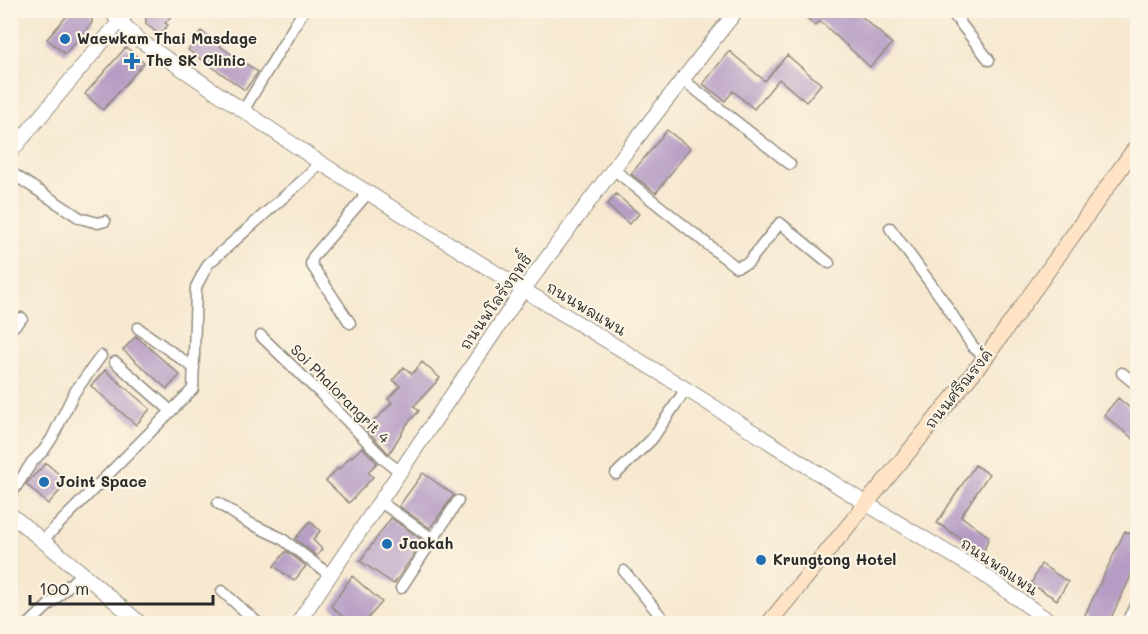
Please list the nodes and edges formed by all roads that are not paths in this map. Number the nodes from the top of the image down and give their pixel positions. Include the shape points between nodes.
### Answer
1 (109, 10) edge
2 (304, 10) edge
3 (737, 10) edge
4 (950, 10) edge
5 (125, 16) edge
6 (989, 60) dead end
7 (682, 80) junction
8 (243, 111) junction
9 (1137, 144) edge
10 (10, 153) edge
11 (319, 162) junction
12 (790, 164) dead end
13 (613, 169) junction
14 (10, 172) edge
15 (368, 193) junction
16 (105, 221) dead end
17 (890, 228) dead end
18 (829, 263) dead end
19 (523, 290) junction
20 (22, 318) dead end
21 (350, 322) dead end
22 (138, 328) dead end
23 (10, 330) edge
24 (261, 336) dead end
25 (101, 356) dead end
26 (986, 357) junction
27 (115, 362) dead end
28 (194, 368) junction
29 (1122, 373) dead end
30 (1137, 386) edge
31 (687, 389) junction
32 (171, 411) junction
33 (399, 471) junction
34 (616, 474) dead end
35 (10, 496) edge
36 (379, 501) junction
37 (458, 501) dead end
38 (218, 502) dead end
39 (866, 503) junction
40 (10, 514) edge
41 (433, 539) junction
42 (43, 540) junction
43 (624, 571) dead end
44 (82, 573) junction
45 (330, 574) junction
46 (401, 588) dead end
47 (222, 591) dead end
48 (1137, 605) edge
49 (29, 624) edge
50 (141, 624) edge
51 (259, 624) edge
52 (297, 624) edge
53 (668, 624) edge
54 (768, 624) edge
55 (1054, 624) edge
56 (1128, 624) edge

1 - 5 street, ถนนพลแพน
2 - 8 street
3 - 7 street, ถนนพโลรังฤทธิ์
4 - 6 street
5 - 8 street, ถนนพลแพน via 138,39
5 - 10 street
7 - 12 street
7 - 13 street, ถนนพโลรังฤทธิ์
8 - 11 street, ถนนพลแพน
9 - 26 main road, ถนนศรีณรงค์
11 - 15 street, ถนนพลแพน
11 - 28 street via 208,264 196,287
13 - 18 street via 736,267 748,263 780,223
13 - 19 street, ถนนพโลรังฤทธิ์
14 - 16 street via 80,218
15 - 19 street, ถนนพลแพน
15 - 21 street via 311,264
17 - 26 street via 973,347
19 - 31 street, ถนนพลแพน
19 - 33 street, ถนนพโลรังฤทธิ์
20 - 23 street
22 - 28 street
24 - 33 street, Soi Phalorangrit 4
25 - 35 street via 74,393 48,444
26 - 39 main road, ถนนศรีณรงค์
27 - 32 street
28 - 32 street via 193,389
29 - 30 street
31 - 34 street via 652,439
31 - 39 street, ถนนพลแพน
32 - 42 street
33 - 36 street, ถนนพโลรังฤทธิ์
36 - 41 street
36 - 45 street, ถนนพโลรังฤทธิ์
37 - 41 street
38 - 45 street via 281,538
39 - 54 main road, ถนนศรีณรงค์
39 - 55 street, ถนนพลแพน via 977,570
40 - 42 street
41 - 46 street
42 - 44 street
43 - 53 street
44 - 49 street
44 - 50 street
45 - 52 street, ถนนพโลรังฤทธิ์
47 - 51 street
48 - 56 street

